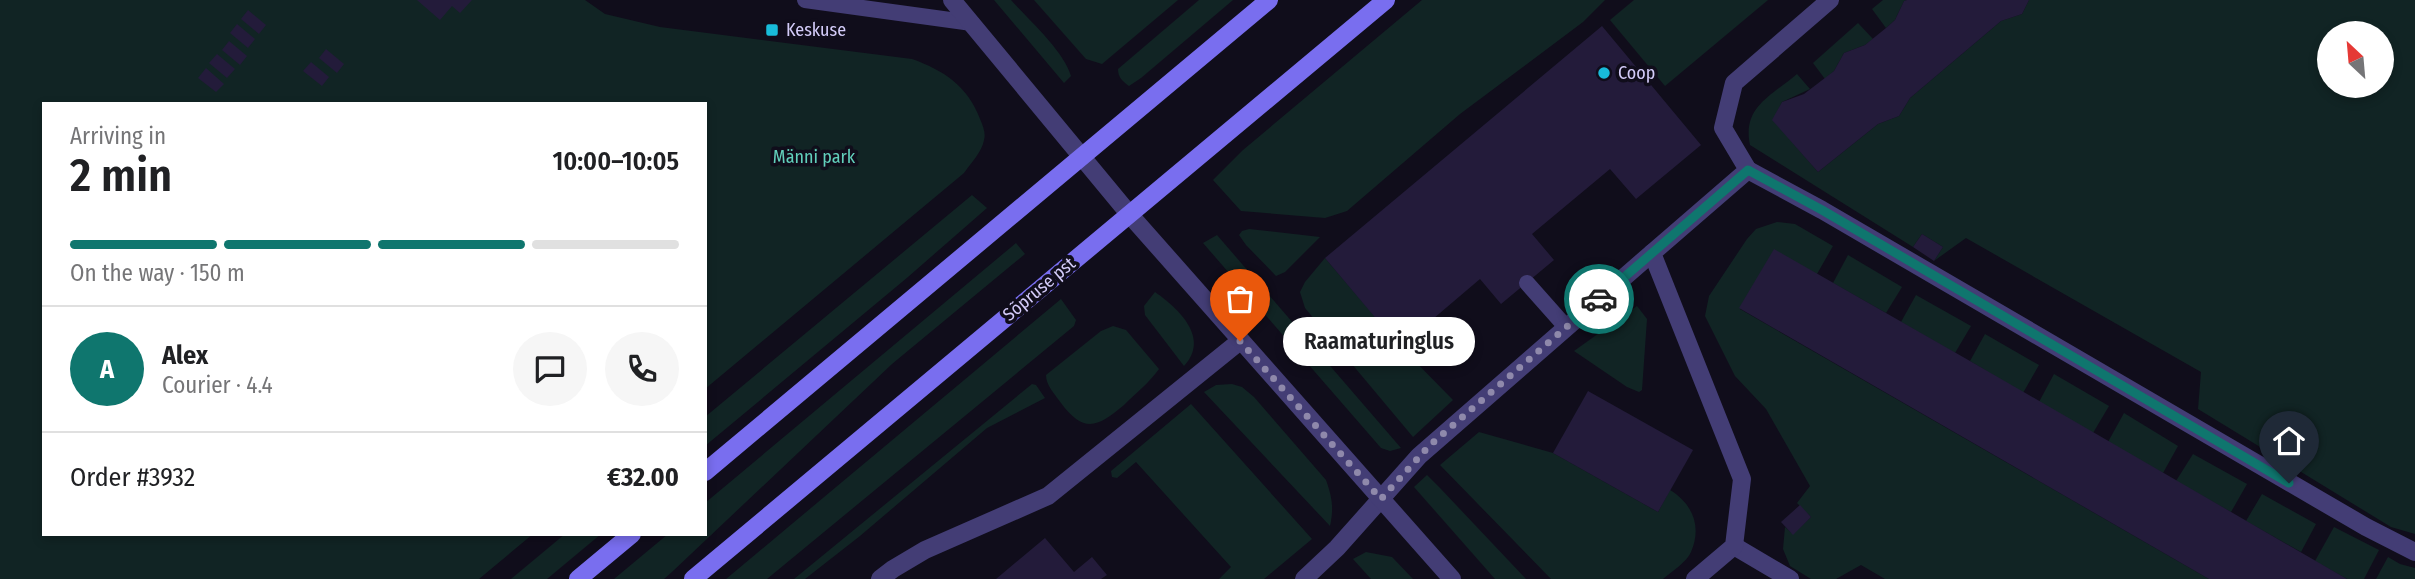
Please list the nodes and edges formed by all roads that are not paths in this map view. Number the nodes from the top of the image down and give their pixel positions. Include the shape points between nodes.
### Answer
1 (805, 0) edge
2 (952, 0) edge
3 (1269, 0) edge
4 (1386, 0) edge
5 (1830, 0) edge
6 (972, 23) junction
7 (1080, 158) junction
8 (1748, 170) junction
9 (1130, 215) junction
10 (1652, 253) junction
11 (1527, 283) dead end
12 (1566, 327) junction
13 (1240, 341) junction
14 (707, 470) edge
15 (1381, 499) junction
16 (630, 536) edge
17 (1734, 546) junction
18 (2415, 552) edge
19 (578, 579) edge
20 (693, 579) edge
21 (880, 579) edge
22 (1304, 579) edge
23 (1452, 579) edge
24 (1695, 579) edge
25 (1790, 579) edge

1 - 6 lane
2 - 6 street
3 - 7 main road
4 - 9 main road, Sõpruse pst
5 - 8 street via 1734,83 1723,128
6 - 7 street
7 - 9 street
7 - 14 main road
8 - 10 street
8 - 18 street
9 - 13 street
9 - 20 main road, Sõpruse pst
10 - 12 street
10 - 17 street via 1742,479
11 - 12 lane
12 - 15 street via 1430,445
13 - 15 street
13 - 21 street via 1048,496 925,550
15 - 22 street
15 - 23 street
16 - 19 main road
17 - 24 street
17 - 25 street

